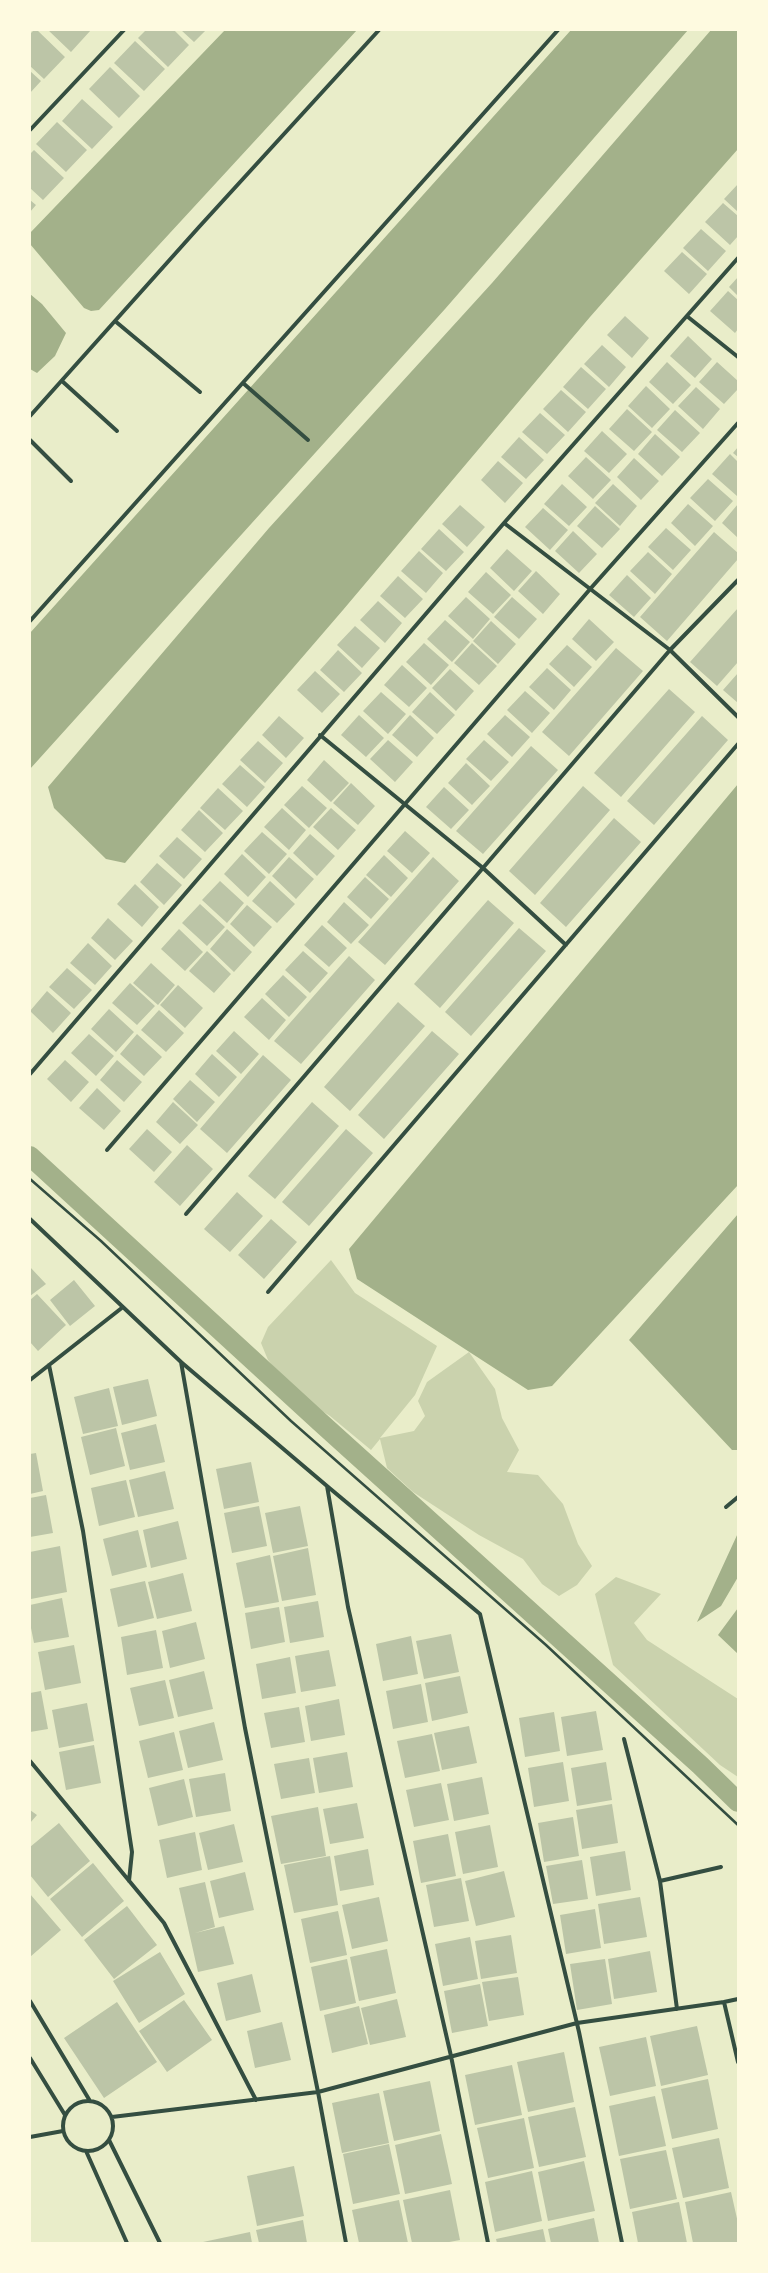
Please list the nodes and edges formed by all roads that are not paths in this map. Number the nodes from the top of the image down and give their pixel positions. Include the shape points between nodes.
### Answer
1 (124, 30) edge
2 (379, 30) edge
3 (558, 30) edge
4 (30, 130) edge
5 (738, 258) edge
6 (688, 317) junction
7 (115, 321) junction
8 (738, 357) edge
9 (62, 381) junction
10 (243, 383) junction
11 (200, 392) dead end
12 (30, 416) edge
13 (738, 423) edge
14 (117, 431) dead end
15 (30, 440) edge
16 (308, 440) dead end
17 (71, 481) dead end
18 (504, 523) junction
19 (738, 580) edge
20 (591, 588) junction
21 (30, 621) edge
22 (670, 650) junction
23 (738, 717) edge
24 (320, 735) junction
25 (738, 744) edge
26 (405, 803) junction
27 (483, 868) junction
28 (566, 945) junction
29 (30, 1074) edge
30 (107, 1150) dead end
31 (186, 1214) dead end
32 (30, 1219) edge
33 (268, 1292) dead end
34 (123, 1307) junction
35 (181, 1362) junction
36 (49, 1365) junction
37 (30, 1380) edge
38 (327, 1486) junction
39 (738, 1497) edge
40 (726, 1507) dead end
41 (624, 1739) dead end
42 (30, 1761) edge
43 (721, 1867) dead end
44 (129, 1881) junction
45 (660, 1881) junction
46 (738, 1999) edge
47 (30, 2001) edge
48 (724, 2002) junction
49 (677, 2009) junction
50 (577, 2023) junction
51 (451, 2056) junction
52 (30, 2058) edge
53 (738, 2062) edge
54 (318, 2092) junction
55 (256, 2100) junction
56 (90, 2101) junction
57 (65, 2115) junction
58 (112, 2117) junction
59 (63, 2131) junction
60 (30, 2137) edge
61 (109, 2140) junction
62 (86, 2152) junction
63 (127, 2243) edge
64 (160, 2243) edge
65 (346, 2243) edge
66 (488, 2243) edge
67 (622, 2243) edge

1 - 4 street
2 - 7 street
3 - 10 street
5 - 6 street
6 - 8 street
6 - 18 street
7 - 9 street
7 - 11 street
9 - 12 street
9 - 14 street
10 - 16 street
10 - 21 street
13 - 20 street
15 - 17 street
18 - 20 street
18 - 24 street
19 - 22 street
20 - 22 street
20 - 26 street
22 - 23 street
22 - 27 street
24 - 26 street
24 - 29 street
25 - 28 street
26 - 27 street
26 - 30 street
27 - 28 street
27 - 31 street
28 - 33 street
32 - 34 street
34 - 35 street
34 - 36 street
35 - 38 street
35 - 54 street via 245,1728
36 - 37 street
36 - 44 street via 83,1531 132,1852
38 - 50 street via 480,1614
38 - 51 street via 348,1607
39 - 40 street
41 - 45 street
42 - 44 street
43 - 45 street
44 - 55 street via 164,1923
45 - 49 street
46 - 48 street
47 - 56 street
48 - 49 street
48 - 53 street
49 - 50 street
50 - 51 street
50 - 67 street
51 - 54 street
51 - 66 street
52 - 57 street
54 - 55 street
54 - 65 street
55 - 58 street
56 - 57 street via 76,2103
56 - 58 street via 101,2104
57 - 59 street
58 - 61 street via 113,2126
59 - 60 street
59 - 62 street via 71,2145
61 - 62 street via 102,2147
61 - 64 street
62 - 63 street

